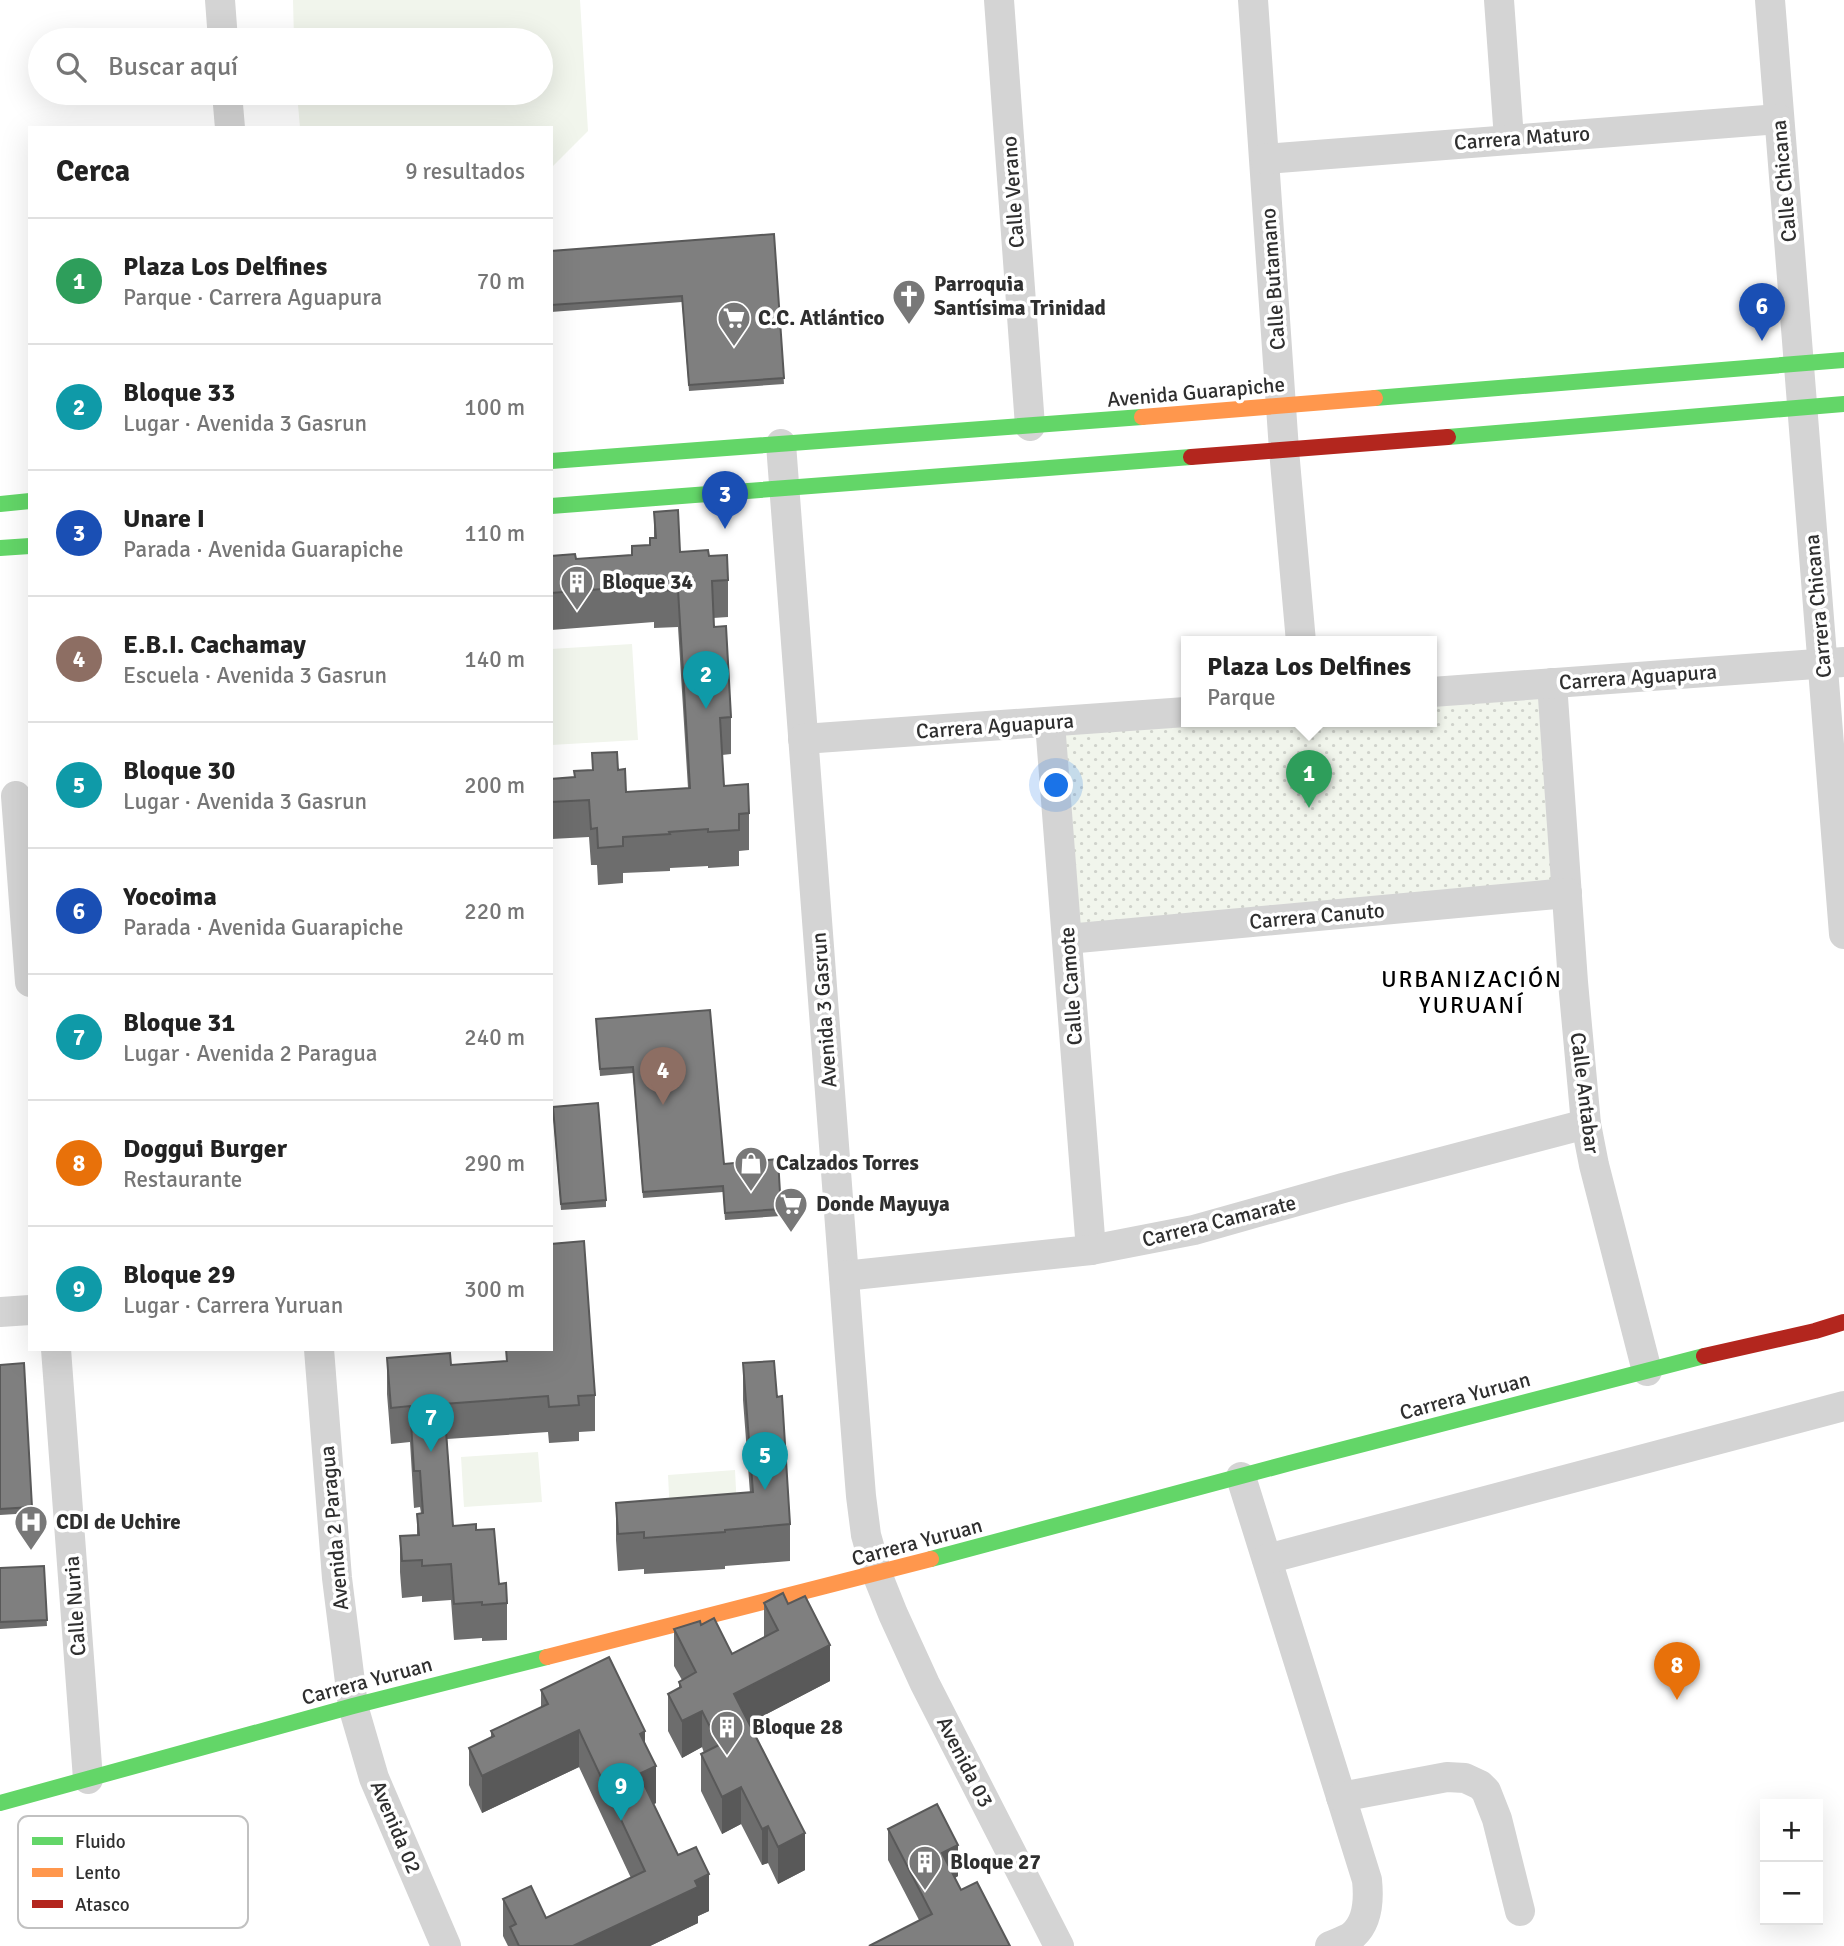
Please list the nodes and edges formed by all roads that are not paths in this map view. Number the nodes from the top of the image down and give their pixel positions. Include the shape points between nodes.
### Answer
1 (220, 0) edge
2 (999, 0) edge
3 (1253, 0) edge
4 (1499, 0) edge
5 (1770, 0) edge
6 (222, 28) edge
7 (228, 105) edge
8 (1779, 119) junction
9 (230, 126) edge
10 (1509, 139) junction
11 (1265, 159) junction
12 (1844, 360) edge
13 (1799, 362) junction
14 (1844, 404) edge
15 (1282, 406) junction
16 (1802, 408) junction
17 (1031, 426) junction
18 (781, 444) junction
19 (1284, 450) junction
20 (553, 461) edge
21 (784, 489) junction
22 (28, 502) edge
23 (0, 504) edge
24 (553, 506) edge
25 (28, 546) edge
26 (0, 548) edge
27 (1300, 636) edge
28 (1833, 663) edge
29 (1552, 683) junction
30 (1437, 692) edge
31 (1181, 712) edge
32 (1050, 723) junction
33 (803, 739) junction
34 (15, 796) edge
35 (1567, 892) junction
36 (1843, 918) edge
37 (1067, 939) junction
38 (28, 957) edge
39 (1586, 1124) junction
40 (1091, 1250) junction
41 (844, 1276) junction
42 (28, 1310) edge
43 (0, 1312) edge
44 (1844, 1322) edge
45 (56, 1351) edge
46 (319, 1351) edge
47 (1647, 1371) junction
48 (1844, 1406) edge
49 (1241, 1477) junction
50 (1267, 1559) junction
51 (877, 1574) junction
52 (353, 1706) junction
53 (88, 1779) junction
54 (1341, 1797) junction
55 (0, 1802) edge
56 (1520, 1911) dead end
57 (446, 1946) edge
58 (1059, 1946) edge
59 (1330, 1946) edge

1 - 6 street
2 - 17 street, Calle Verano
3 - 11 street, Calle Butamano
4 - 10 street
5 - 8 street, Calle Chicana
7 - 9 street
8 - 10 street, Carrera Maturo
8 - 13 street, Calle Chicana
10 - 11 street, Carrera Maturo
11 - 15 street, Calle Butamano
12 - 13 street, Avenida Guarapiche
13 - 15 street, Avenida Guarapiche
13 - 16 street, Carrera Chicana
14 - 16 street
15 - 17 street, Avenida Guarapiche
15 - 19 street, Calle Butamano
16 - 19 street
16 - 28 street, Carrera Chicana
17 - 18 street, Avenida Guarapiche
18 - 20 street, Avenida Guarapiche
18 - 21 street, Avenida 3 Gasrun
19 - 21 street
19 - 27 street, Calle Butamano
21 - 24 street
21 - 33 street, Avenida 3 Gasrun
22 - 23 street
25 - 26 street
28 - 29 street, Carrera Aguapura
28 - 36 street, Carrera Chicana
29 - 30 street, Carrera Aguapura
29 - 35 street, Calle Antabar
31 - 32 street, Carrera Aguapura
32 - 33 street, Carrera Aguapura
32 - 37 street, Calle Camote
33 - 41 street, Avenida 3 Gasrun
34 - 38 street
35 - 37 street, Carrera Canuto
35 - 39 street, Calle Antabar
37 - 40 street, Calle Camote
39 - 40 street, Carrera Camarate via 1194,1230
39 - 47 street, Calle Antabar
40 - 41 street, Carrera Camarate
41 - 51 street, Avenida 3 Gasrun via 861,1496
42 - 43 street
44 - 47 street, Carrera Yuruan
45 - 53 street, Calle Nuria
46 - 52 street, Avenida 2 Paragua via 337,1578
47 - 49 street, Carrera Yuruan
48 - 50 street
49 - 50 street
49 - 51 street, Carrera Yuruan
50 - 54 street
51 - 52 street, Carrera Yuruan
51 - 58 street, Avenida 03 via 925,1684
52 - 53 street, Carrera Yuruan
52 - 57 street, Avenida 02 via 374,1778
53 - 55 street, Carrera Yuruan
54 - 56 street via 1447,1777 1473,1781 1486,1791 1497,1819
54 - 59 street via 1369,1894 1359,1927 1352,1936

